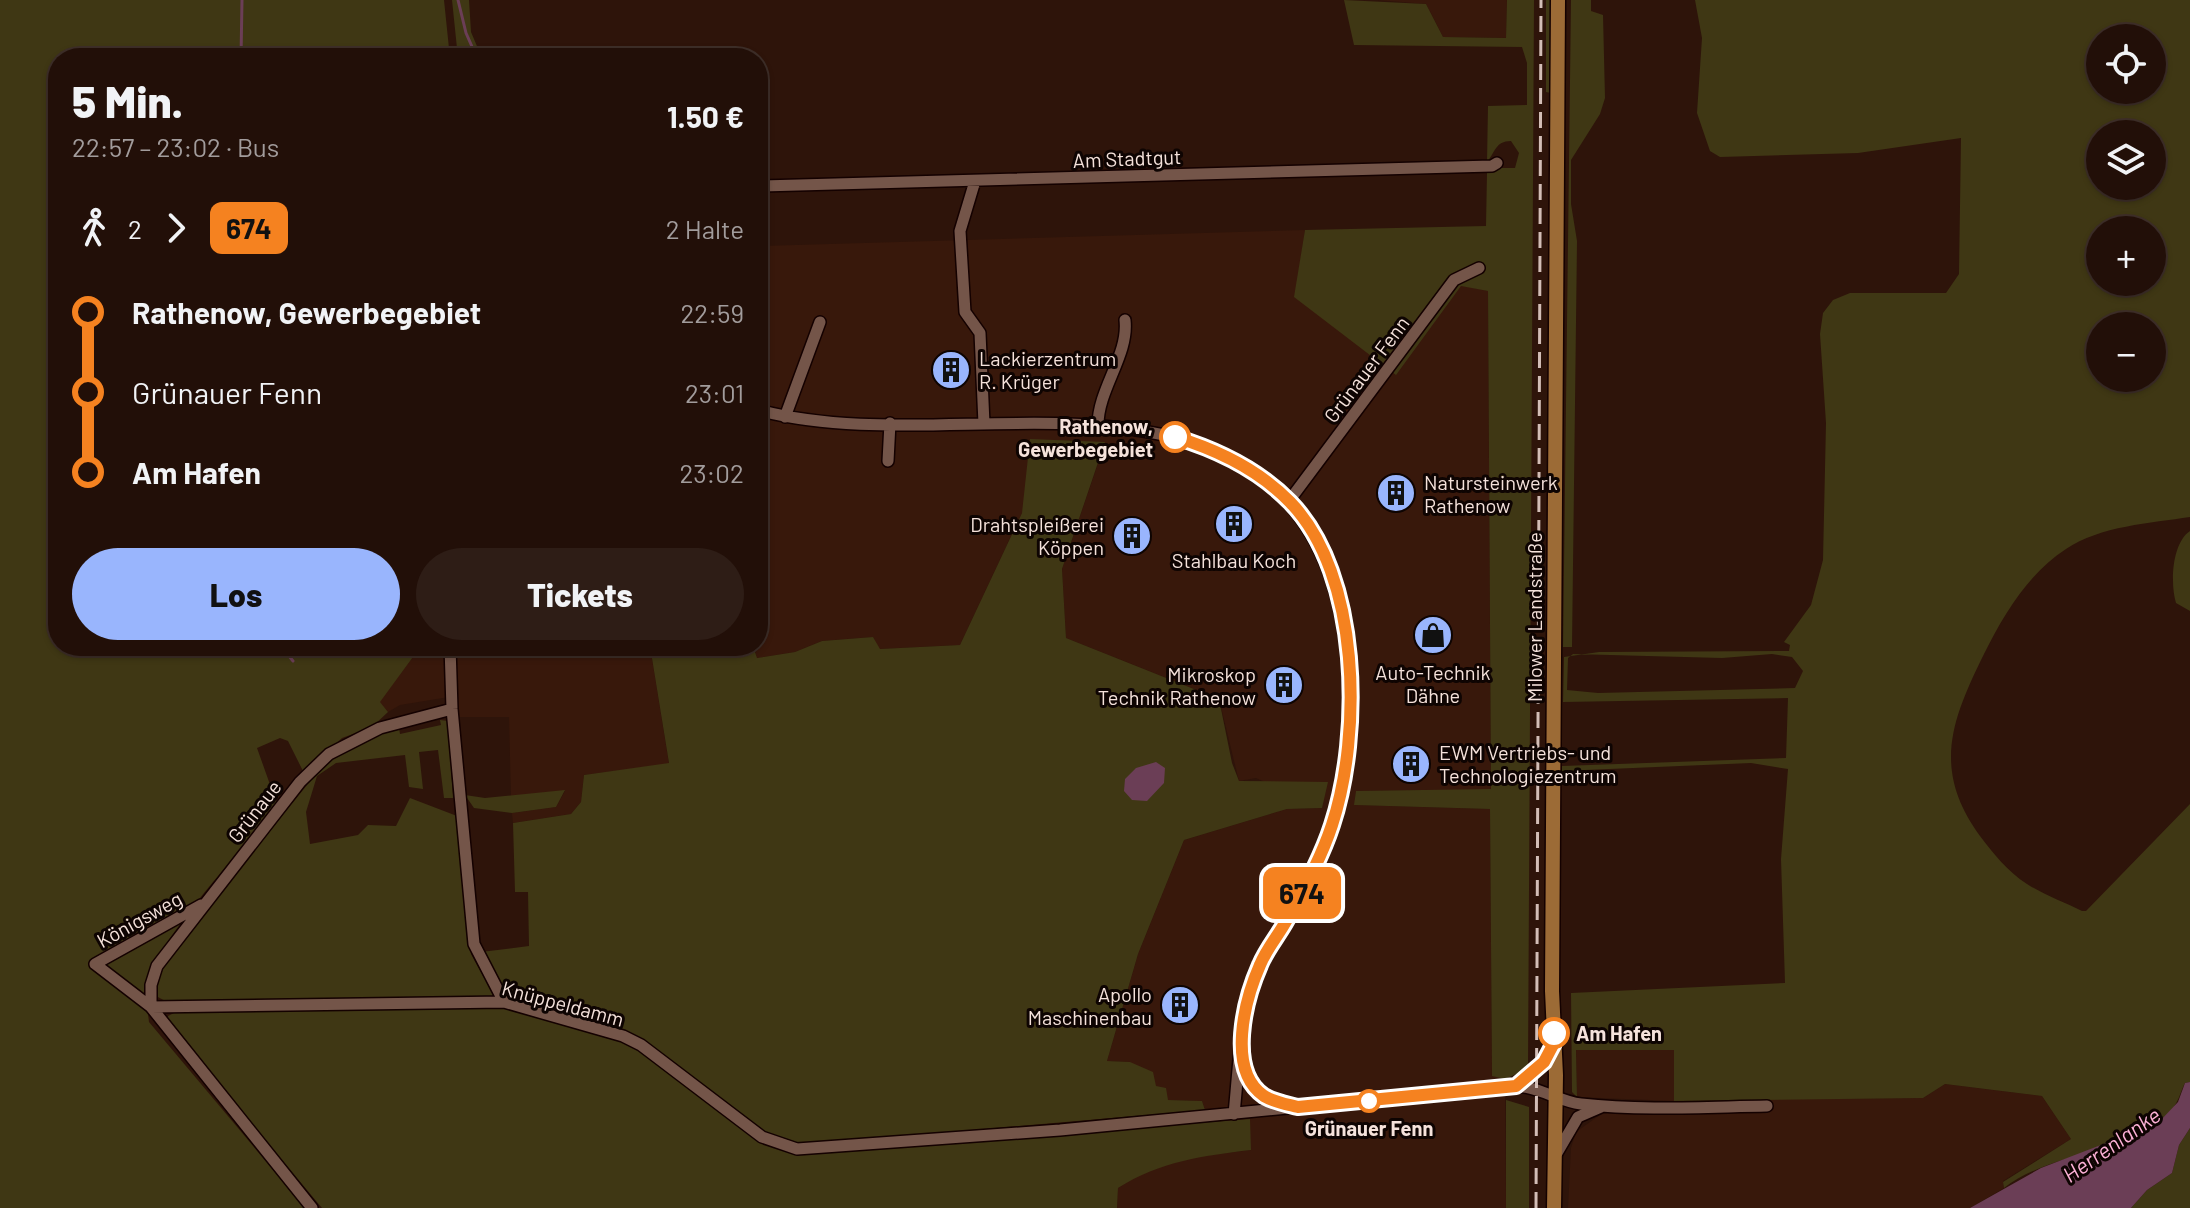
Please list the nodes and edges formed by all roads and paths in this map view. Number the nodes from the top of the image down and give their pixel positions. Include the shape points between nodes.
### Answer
1 (1558, 0) edge
2 (1497, 163) dead end
3 (975, 181) junction
4 (768, 186) edge
5 (1479, 268) dead end
6 (1125, 320) dead end
7 (820, 322) dead end
8 (768, 413) edge
9 (785, 417) junction
10 (890, 423) junction
11 (984, 424) junction
12 (1098, 425) junction
13 (888, 461) dead end
14 (1289, 501) junction
15 (450, 656) edge
16 (452, 709) junction
17 (201, 905) junction
18 (504, 1002) junction
19 (151, 1007) junction
20 (1242, 1041) junction
21 (1554, 1043) junction
22 (1516, 1086) junction
23 (1556, 1096) junction
24 (1603, 1106) junction
25 (1767, 1106) dead end
26 (1298, 1107) junction
27 (1234, 1114) junction
28 (1555, 1157) junction
29 (312, 1208) edge
30 (1554, 1208) edge

1 - 21 main road, Milower Landstraße
2 - 3 street, Am Stadtgut
3 - 4 street, Am Stadtgut
3 - 11 street via 960,231 965,312 980,333
5 - 14 street, Grünauer Fenn via 1454,280
6 - 12 street
7 - 9 street
8 - 9 street
9 - 10 street
10 - 11 street
10 - 13 street
11 - 12 street
12 - 14 street via 1211,448 1242,464
14 - 20 street via 1312,532 1337,592 1347,659 1350,739 1330,830 1305,888 1260,966
15 - 16 street
16 - 17 street, Grünaue via 380,728 329,754 300,782
16 - 18 street via 475,952
17 - 19 street, Grünaue via 157,966
17 - 19 street, Königsweg via 95,964
18 - 19 street, Knüppeldamm
18 - 27 street, Knüppeldamm via 632,1041 762,1137 797,1149
19 - 29 street
20 - 26 street via 1244,1065 1257,1090
20 - 27 street
21 - 22 street via 1544,1062
21 - 23 main road, Milower Landstraße
22 - 23 street via 1537,1087
22 - 26 street
23 - 24 street
23 - 28 main road, Milower Landstraße
24 - 25 street
24 - 28 street, Milower Landstraße via 1578,1117
26 - 27 street
28 - 30 main road, Milower Landstraße

